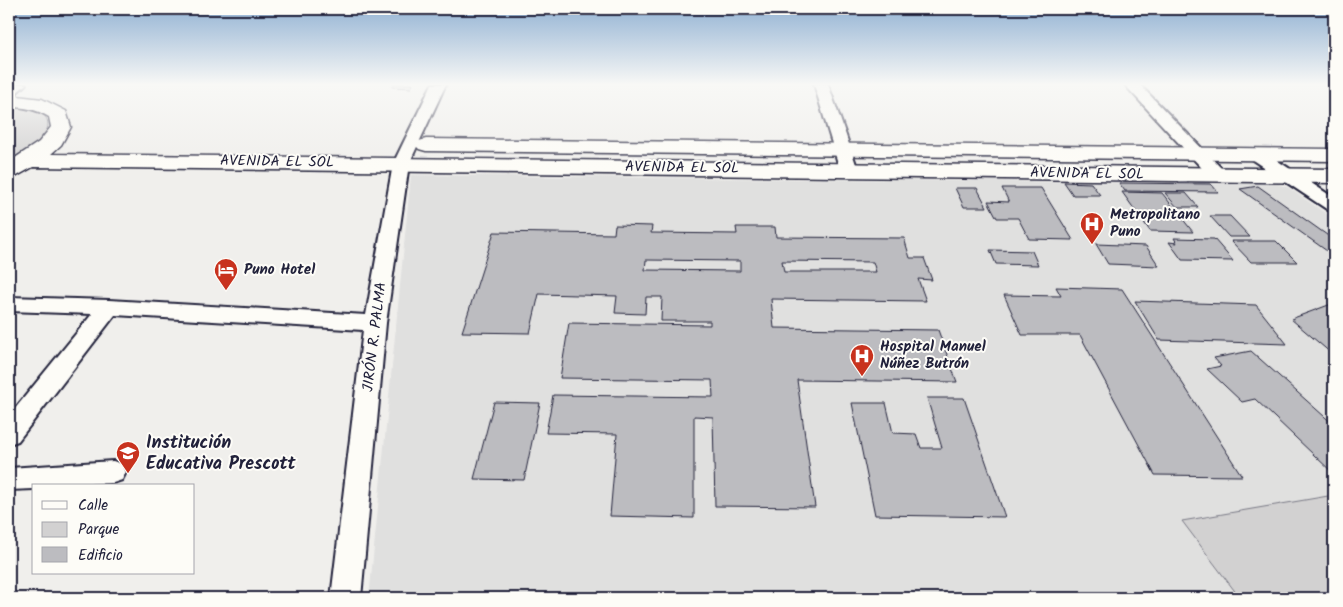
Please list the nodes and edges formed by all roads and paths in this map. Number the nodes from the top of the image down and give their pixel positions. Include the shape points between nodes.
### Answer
1 (56, 112) edge
2 (423, 112) edge
3 (830, 112) edge
4 (1158, 112) edge
5 (52, 142) junction
6 (359, 144) dead end
7 (842, 149) junction
8 (400, 151) junction
9 (1198, 154) junction
10 (1257, 155) junction
11 (1334, 155) edge
12 (30, 160) junction
13 (849, 170) junction
14 (9, 171) edge
15 (1218, 175) junction
16 (1288, 176) junction
17 (1334, 176) edge
18 (1334, 206) edge
19 (9, 304) edge
20 (108, 307) junction
21 (375, 323) junction
22 (9, 434) edge
23 (113, 472) dead end
24 (9, 479) edge
25 (346, 598) edge

1 - 5 main road via 61,127
2 - 8 street, JIRÓN R. PALMA
3 - 7 street
4 - 9 street
5 - 6 main road, AVENIDA EL SOL
5 - 12 main road
7 - 8 main road, AVENIDA EL SOL
7 - 9 main road, AVENIDA EL SOL
7 - 13 street
8 - 12 main road, AVENIDA EL SOL
8 - 13 main road, AVENIDA EL SOL
8 - 21 street, JIRÓN R. PALMA
9 - 10 main road, AVENIDA EL SOL
9 - 15 street
10 - 11 main road, AVENIDA EL SOL
10 - 16 street
12 - 14 main road
13 - 15 main road, AVENIDA EL SOL
15 - 16 main road, AVENIDA EL SOL
16 - 17 main road, AVENIDA EL SOL
16 - 18 street
19 - 20 street
20 - 21 street
20 - 22 street
21 - 25 street, JIRÓN R. PALMA
23 - 24 street

